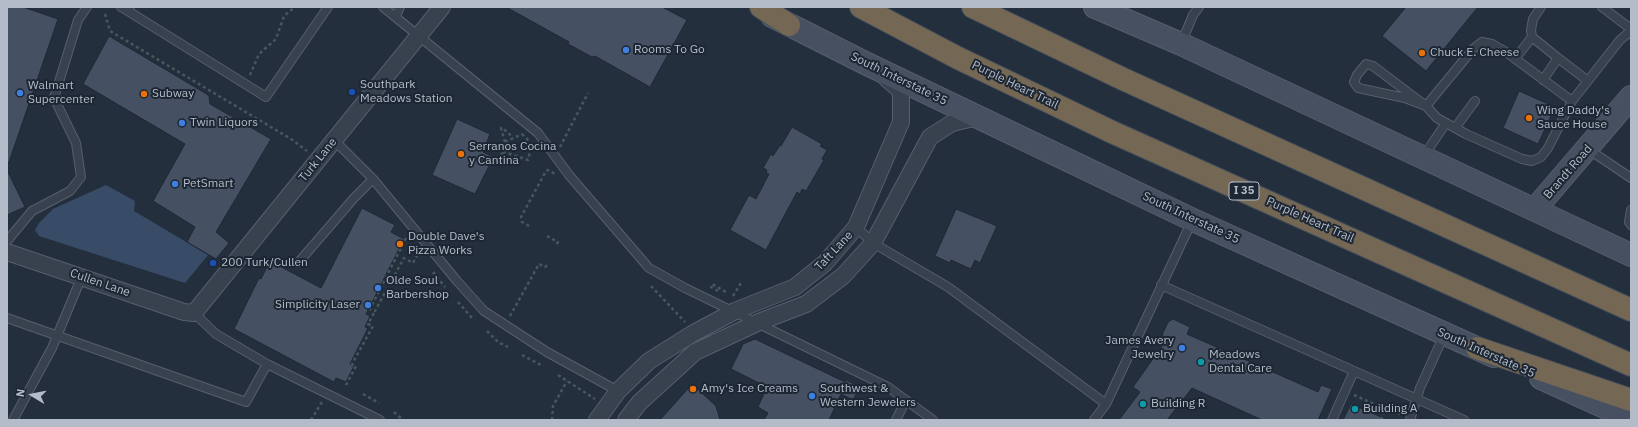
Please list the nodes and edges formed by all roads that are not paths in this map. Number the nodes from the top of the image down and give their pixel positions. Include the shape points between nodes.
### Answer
1 (86, 7) edge
2 (328, 7) edge
3 (383, 7) edge
4 (400, 7) edge
5 (442, 7) edge
6 (756, 7) edge
7 (761, 7) edge
8 (861, 7) edge
9 (973, 7) edge
10 (1095, 7) edge
11 (1199, 7) edge
12 (1541, 7) edge
13 (1602, 7) edge
14 (126, 8) edge
15 (396, 16) junction
16 (789, 25) junction
17 (1631, 29) edge
18 (1631, 34) edge
19 (420, 35) junction
20 (1532, 37) junction
21 (1181, 44) junction
22 (1558, 58) junction
23 (1515, 59) junction
24 (865, 63) junction
25 (1543, 80) junction
26 (1588, 81) junction
27 (1631, 97) edge
28 (1476, 100) dead end
29 (1572, 101) junction
30 (1426, 106) junction
31 (978, 117) junction
32 (1446, 123) junction
33 (1455, 128) junction
34 (334, 140) junction
35 (1588, 149) junction
36 (1423, 157) junction
37 (1631, 178) edge
38 (373, 179) junction
39 (1535, 210) junction
40 (1631, 210) edge
41 (1193, 220) junction
42 (1631, 224) edge
43 (856, 227) junction
44 (7, 241) edge
45 (873, 243) junction
46 (7, 252) edge
47 (1631, 255) edge
48 (298, 263) dead end
49 (82, 276) junction
50 (1161, 285) junction
51 (732, 305) junction
52 (1631, 310) edge
53 (194, 313) junction
54 (7, 318) edge
55 (758, 322) junction
56 (1444, 334) junction
57 (58, 335) junction
58 (1477, 348) junction
59 (267, 364) junction
60 (1631, 365) edge
61 (1354, 371) junction
62 (618, 391) junction
63 (1416, 399) junction
64 (906, 400) junction
65 (1631, 400) edge
66 (1106, 404) junction
67 (1455, 418) edge
68 (1631, 419) edge
69 (13, 420) edge
70 (380, 420) edge
71 (597, 420) edge
72 (626, 420) edge
73 (896, 420) edge
74 (934, 420) edge
75 (1094, 420) edge
76 (1332, 420) edge
77 (1410, 420) edge
78 (1464, 420) edge

1 - 44 lane via 78,20 54,98 76,144 81,177 70,191 32,210
2 - 14 lane via 266,97
3 - 15 lane
4 - 15 lane
5 - 19 street, Turk Lane
6 - 16 main road, South Interstate 35
7 - 16 highway
8 - 60 highway, Purple Heart Trail / I 35 via 958,58 1112,132
9 - 52 highway via 1123,79
10 - 21 main road
11 - 21 lane via 1193,14
12 - 20 lane via 1533,19
13 - 17 lane
15 - 19 lane
16 - 24 main road, South Interstate 35
18 - 26 lane via 1620,40
19 - 34 street, Turk Lane
19 - 51 lane via 538,133 569,175 649,268
20 - 22 lane
20 - 23 lane
21 - 36 main road
22 - 25 lane
22 - 26 lane
23 - 25 lane
23 - 30 lane via 1492,44 1482,42 1473,48
24 - 31 main road, South Interstate 35
24 - 43 street, Taft Lane via 901,91 901,122
25 - 29 lane
26 - 29 lane
27 - 35 main road, Brandt Road
28 - 33 lane
29 - 33 lane via 1548,148 1541,157 1532,161 1515,156
30 - 30 lane via 1405,98 1358,88 1354,82 1357,74 1366,64 1373,66
30 - 32 lane via 1437,118
31 - 41 main road, South Interstate 35
31 - 45 street, Taft Lane via 952,123 930,137
32 - 33 lane
32 - 36 lane
34 - 38 lane
34 - 53 street, Turk Lane
35 - 37 lane
35 - 39 main road, Brandt Road
36 - 39 main road
38 - 48 lane
38 - 62 lane via 457,282 484,311 547,352
39 - 47 main road
40 - 42 lane
41 - 50 lane
41 - 56 main road, South Interstate 35
43 - 45 lane
43 - 51 street, Taft Lane via 825,263 795,287
45 - 55 street, Taft Lane via 843,276 806,304
45 - 66 lane via 948,287
46 - 49 street, Cullen Lane
49 - 53 street, Cullen Lane via 184,312
49 - 57 lane
50 - 61 lane
50 - 66 lane via 1143,329
51 - 55 lane
51 - 62 street, Taft Lane via 650,361
53 - 59 lane via 216,334
54 - 57 lane
55 - 64 lane via 888,386
55 - 72 street, Taft Lane via 695,352 639,403
56 - 58 main road, South Interstate 35
56 - 63 lane
57 - 59 lane via 246,402
57 - 69 lane
58 - 65 highway
58 - 68 main road, South Interstate 35
59 - 70 lane
61 - 63 lane
61 - 76 lane
62 - 71 street, Taft Lane
63 - 67 lane
63 - 77 lane
64 - 73 lane
64 - 74 lane
66 - 75 lane
67 - 78 lane

